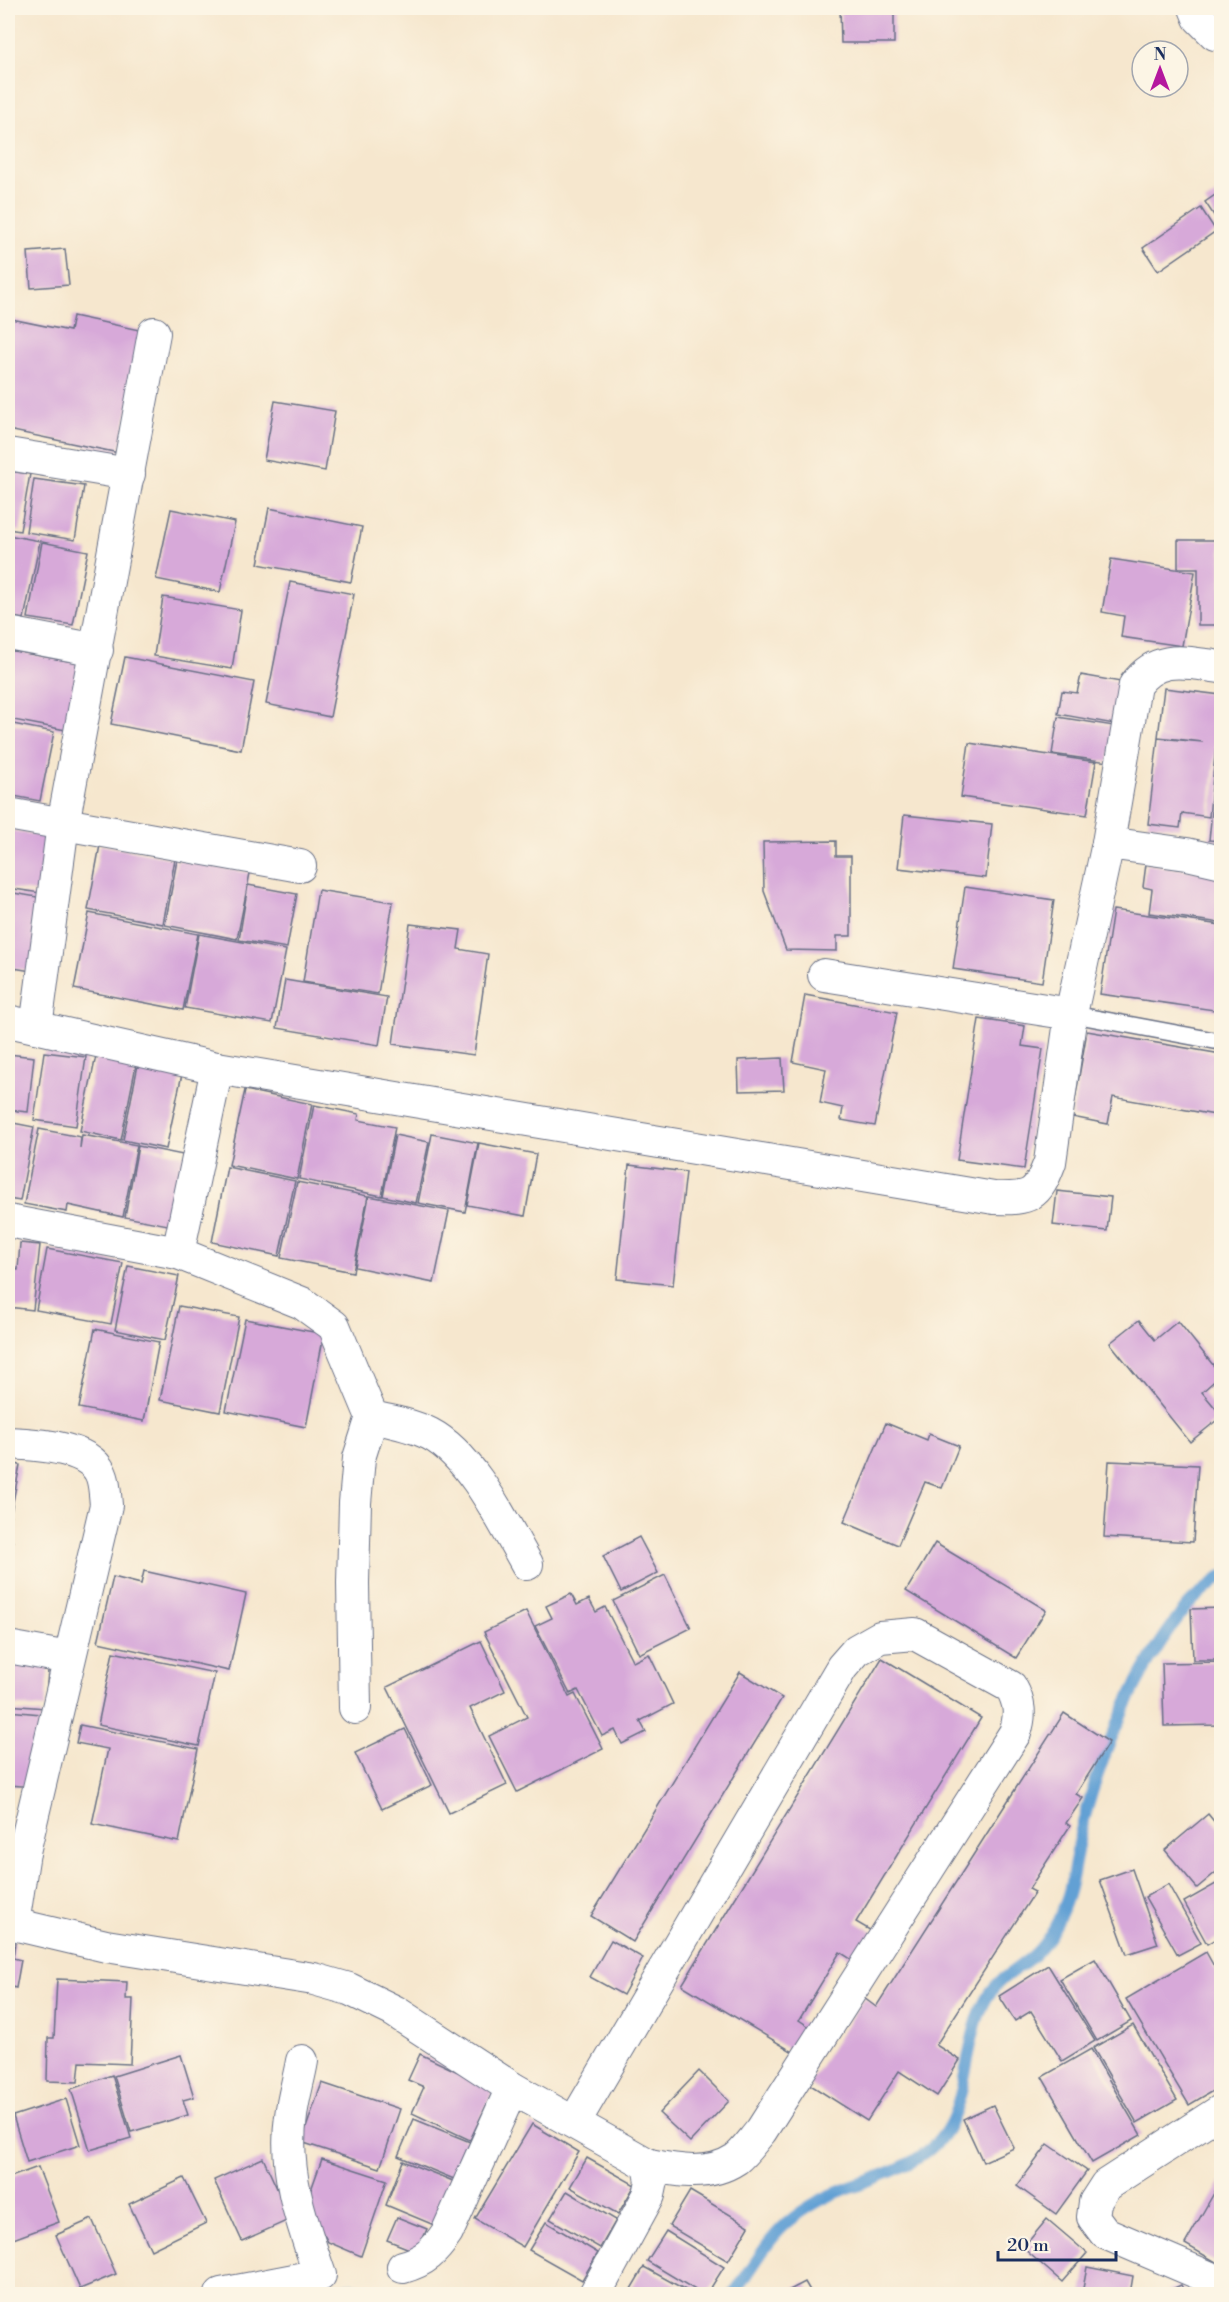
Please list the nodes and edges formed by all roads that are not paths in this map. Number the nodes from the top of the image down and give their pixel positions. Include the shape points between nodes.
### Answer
1 (1195, 8) edge
2 (1221, 34) edge
3 (154, 333) dead end
4 (8, 454) edge
5 (129, 474) junction
6 (8, 633) edge
7 (97, 650) junction
8 (1221, 667) edge
9 (8, 814) edge
10 (63, 824) junction
11 (1108, 843) junction
12 (1221, 862) edge
13 (300, 866) dead end
14 (824, 975) dead end
15 (1071, 1014) junction
16 (22, 1024) edge
17 (1221, 1042) edge
18 (218, 1068) junction
19 (8, 1221) edge
20 (178, 1252) junction
21 (372, 1417) junction
22 (8, 1443) edge
23 (527, 1564) dead end
24 (8, 1647) edge
25 (69, 1658) junction
26 (355, 1708) dead end
27 (16, 1850) edge
28 (10, 1924) edge
29 (303, 2061) dead end
30 (512, 2088) junction
31 (1221, 2110) edge
32 (575, 2121) junction
33 (649, 2165) junction
34 (403, 2267) dead end
35 (1221, 2283) edge
36 (221, 2295) edge
37 (595, 2295) edge

1 - 2 street via 1215,34
3 - 5 street
4 - 5 street
5 - 7 street
6 - 7 street
7 - 10 street
8 - 11 street via 1158,664 1145,671 1135,685
9 - 10 street
10 - 13 street
10 - 16 street
11 - 12 street
11 - 15 street
14 - 15 street
15 - 17 lane
15 - 18 street via 1050,1162 1033,1195 1019,1199 994,1198
16 - 18 street
18 - 20 street
19 - 20 street
20 - 21 street via 303,1303 334,1326
21 - 23 street via 430,1435 453,1452 488,1498
21 - 26 street via 359,1458 355,1503
22 - 25 street via 64,1448 87,1460 102,1474 106,1505
24 - 25 street
25 - 27 street
27 - 28 street
28 - 30 street via 106,1946 314,1978 349,1989 394,2011
29 - 36 street via 291,2117 290,2158 297,2211 320,2275
30 - 32 street
30 - 34 street via 447,2233 434,2253
31 - 35 street via 1106,2185 1095,2202 1093,2217 1105,2233
32 - 33 street
32 - 33 street via 842,1667 857,1650 880,1637 915,1634 1011,1687 1020,1717 1015,1733 761,2131 736,2158 710,2170 685,2172
33 - 37 street via 649,2195

